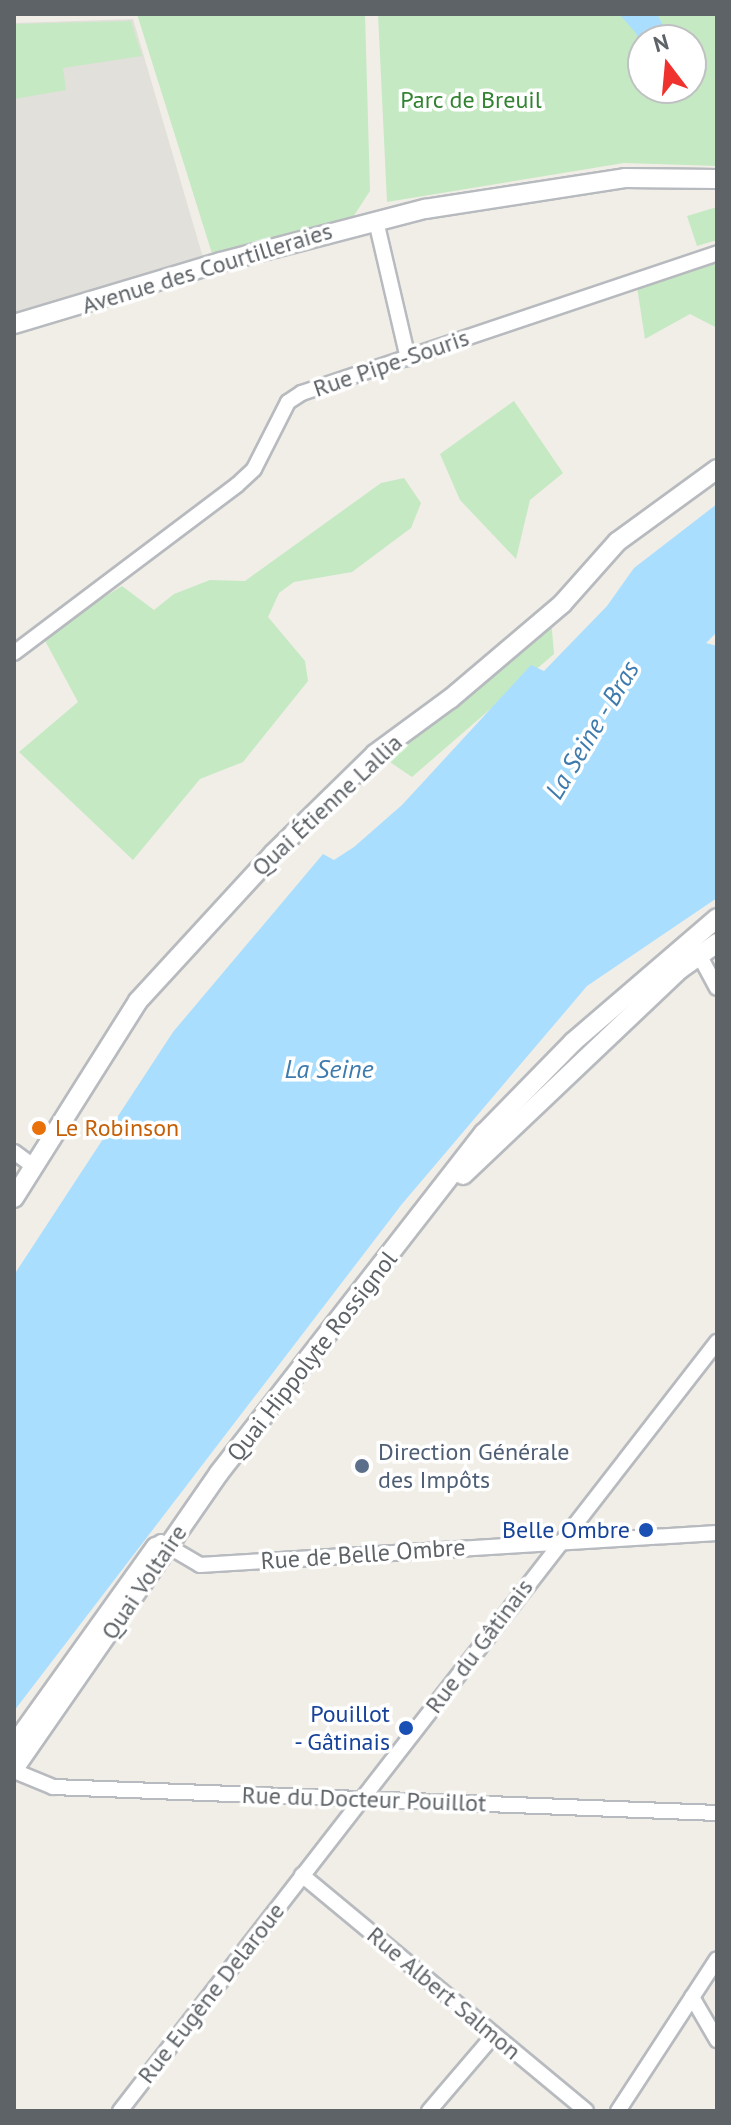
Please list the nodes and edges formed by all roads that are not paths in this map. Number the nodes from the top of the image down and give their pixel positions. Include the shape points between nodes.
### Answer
1 (717, 179) edge
2 (376, 221) junction
3 (717, 253) edge
4 (14, 324) edge
5 (408, 358) junction
6 (717, 469) edge
7 (14, 653) edge
8 (717, 918) edge
9 (690, 938) junction
10 (717, 943) edge
11 (700, 955) junction
12 (717, 988) edge
13 (14, 1152) edge
14 (33, 1166) junction
15 (14, 1198) edge
16 (437, 1198) junction
17 (717, 1342) edge
18 (189, 1514) joint
19 (717, 1533) edge
20 (560, 1542) junction
21 (165, 1545) junction
22 (14, 1745) edge
23 (14, 1770) edge
24 (362, 1799) junction
25 (717, 1813) edge
26 (302, 1875) junction
27 (717, 1959) edge
28 (692, 1997) junction
29 (494, 2035) junction
30 (717, 2040) edge
31 (120, 2111) edge
32 (429, 2111) edge
33 (586, 2111) edge
34 (618, 2111) edge

1 - 2 street, Avenue des Courtilleraies via 625,178
2 - 4 street, Avenue des Courtilleraies
2 - 5 street
3 - 5 street, Rue Pipe-Souris
5 - 7 street, Rue Pipe-Souris via 288,402 254,469 237,485
6 - 14 street, Quai Étienne Lallia via 617,542 562,604 450,699 375,754 273,854 138,1001
8 - 9 street, Quai Hippolyte Rossignol
9 - 11 street
9 - 16 street, Quai Hippolyte Rossignol via 517,1097
10 - 11 street, Quai Hippolyte Rossignol
11 - 12 street
11 - 16 street, Quai Hippolyte Rossignol
13 - 14 street
14 - 15 street, Quai Étienne Lallia
16 - 18 street, Quai Hippolyte Rossignol
17 - 20 street, Rue du Gâtinais
18 - 21 street, Quai Voltaire
19 - 20 street, Rue de Belle Ombre
20 - 21 street, Rue de Belle Ombre via 200,1565
20 - 24 street, Rue du Gâtinais
21 - 22 street, Quai Voltaire
21 - 23 street, Quai Voltaire
23 - 24 street, Rue du Docteur Pouillot via 53,1787
24 - 25 street, Rue du Docteur Pouillot
24 - 26 street, Rue du Gâtinais
26 - 29 street, Rue Albert Salmon
26 - 31 street, Rue Eugène Delaroue
27 - 28 street
28 - 30 street
28 - 34 street
29 - 32 street
29 - 33 street, Rue Albert Salmon

